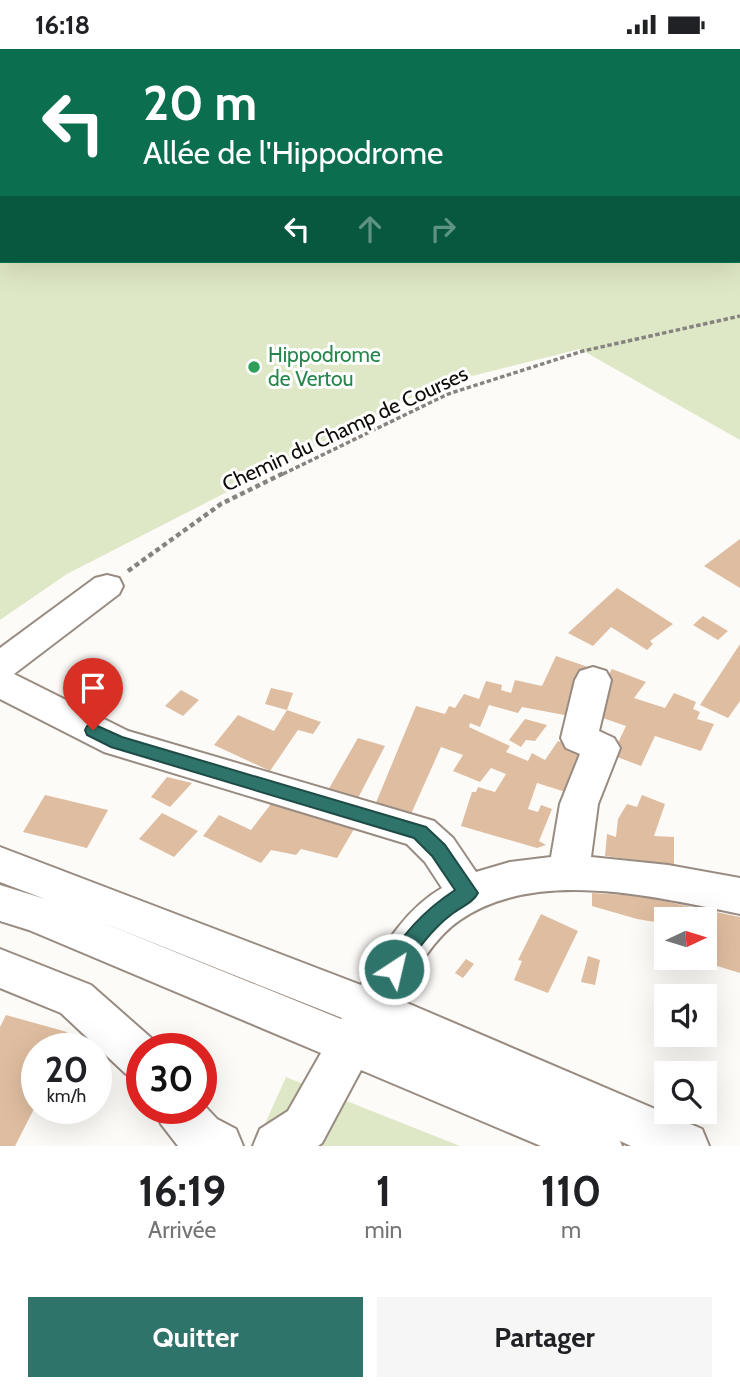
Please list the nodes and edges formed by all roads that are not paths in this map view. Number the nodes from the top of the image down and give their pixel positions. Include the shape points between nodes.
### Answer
1 (107, 586) road end
2 (0, 666) edge
3 (593, 680) dead end
4 (0, 683) edge
5 (0, 864) edge
6 (569, 872) junction
7 (468, 893) junction
8 (740, 895) edge
9 (0, 904) edge
10 (0, 968) edge
11 (361, 1026) junction
12 (126, 1044) edge
13 (190, 1124) edge
14 (219, 1146) edge
15 (277, 1146) edge
16 (598, 1146) edge
17 (685, 1146) edge

1 - 2 street
3 - 6 street via 579,738 601,748 579,804
4 - 7 street via 117,742 420,832 439,850
5 - 11 street
6 - 7 street via 524,876
6 - 8 street
7 - 11 street via 443,909 403,952
9 - 11 street
10 - 12 street via 76,999
11 - 15 street via 305,1127
11 - 16 street
11 - 17 street
13 - 14 street

